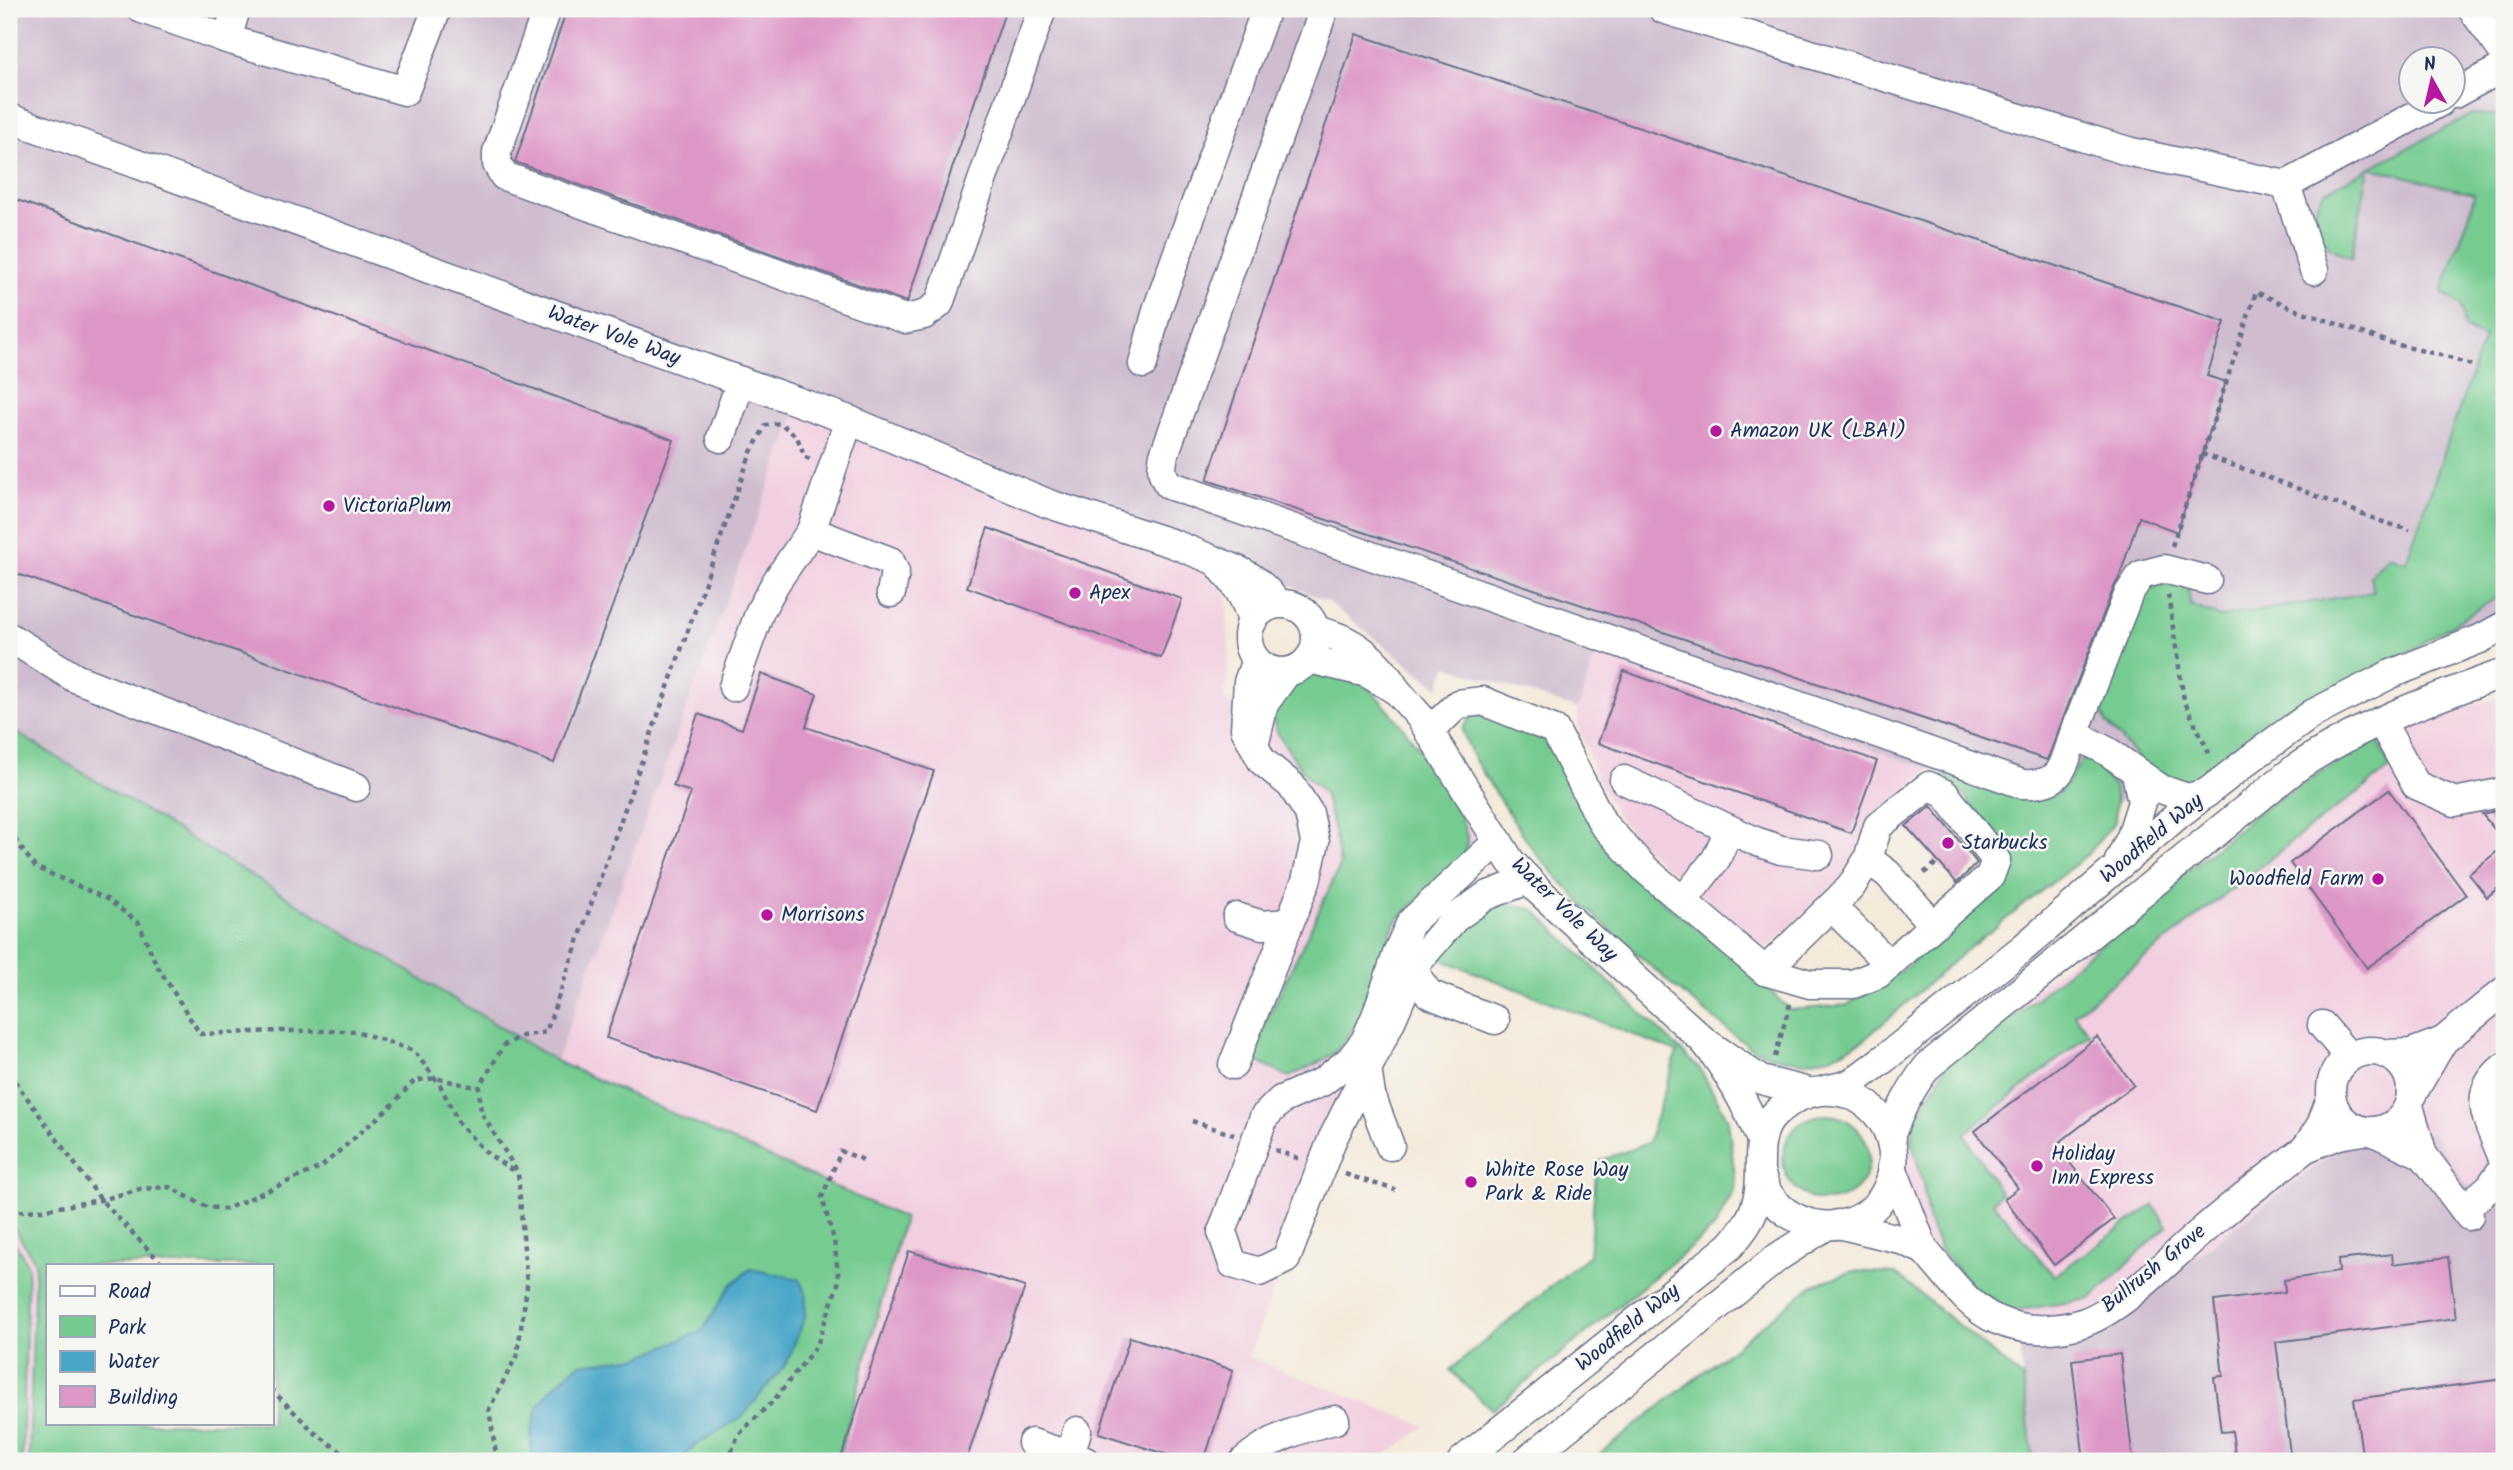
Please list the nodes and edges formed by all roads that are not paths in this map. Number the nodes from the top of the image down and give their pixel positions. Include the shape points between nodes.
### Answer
1 (142, 9) edge
2 (236, 9) edge
3 (437, 9) edge
4 (547, 9) edge
5 (1042, 9) edge
6 (1266, 9) edge
7 (1324, 9) edge
8 (1663, 9) edge
9 (2472, 9) edge
10 (227, 39) junction
11 (2504, 53) edge
12 (2504, 67) edge
13 (2468, 86) edge
14 (2414, 116) edge
15 (9, 118) edge
16 (2286, 185) junction
17 (2314, 270) dead end
18 (1143, 364) dead end
19 (741, 381) junction
20 (849, 420) junction
21 (721, 438) dead end
22 (811, 531) junction
23 (1216, 561) junction
24 (2207, 580) dead end
25 (891, 593) dead end
26 (1277, 604) junction
27 (1252, 622) junction
28 (2504, 626) edge
29 (1317, 631) junction
30 (9, 637) edge
31 (1256, 660) junction
32 (1298, 666) junction
33 (2504, 673) edge
34 (733, 687) dead end
35 (1397, 691) junction
36 (2381, 721) junction
37 (1429, 732) junction
38 (2074, 734) junction
39 (1254, 744) junction
40 (2136, 773) junction
41 (1624, 780) dead end
42 (2217, 785) junction
43 (356, 787) dead end
44 (2504, 792) edge
45 (1729, 830) junction
46 (1498, 841) junction
47 (1819, 855) dead end
48 (1868, 859) junction
49 (2114, 870) junction
50 (1528, 880) junction
51 (1683, 901) junction
52 (1832, 907) junction
53 (1237, 917) dead end
54 (1288, 923) junction
55 (1933, 925) junction
56 (1407, 957) junction
57 (1889, 964) junction
58 (1765, 971) junction
59 (2504, 991) edge
60 (1495, 1020) dead end
61 (2322, 1025) dead end
62 (1704, 1041) junction
63 (2443, 1041) junction
64 (2385, 1054) junction
65 (2349, 1057) junction
66 (1233, 1065) dead end
67 (2504, 1067) edge
68 (1367, 1068) junction
69 (1817, 1091) junction
70 (2331, 1098) junction
71 (2410, 1101) junction
72 (2368, 1131) junction
73 (1890, 1137) junction
74 (1760, 1140) junction
75 (1390, 1146) dead end
76 (2306, 1148) junction
77 (2423, 1156) junction
78 (2504, 1162) edge
79 (1892, 1167) junction
80 (2504, 1167) edge
81 (1759, 1172) junction
82 (1832, 1225) junction
83 (1924, 1250) junction
84 (1335, 1420) dead end
85 (1244, 1461) edge
86 (1462, 1461) edge
87 (1526, 1461) edge

1 - 10 street
2 - 10 street
3 - 10 street via 405,91
4 - 5 street via 497,152 504,176 905,319 924,315 939,304
6 - 18 street via 1157,310
7 - 38 street via 1164,454 1161,466 1169,485 2022,784 2039,785 2061,771
8 - 16 street via 2132,152
9 - 11 street
12 - 13 street
14 - 16 street
15 - 19 street, Water Vole Way
16 - 17 street
19 - 20 street, Water Vole Way
19 - 21 street
20 - 22 street
20 - 23 street, Water Vole Way via 1049,504
22 - 25 street via 890,561 895,572
22 - 34 street via 760,611
23 - 26 street, Water Vole Way via 1252,576
23 - 27 street, Water Vole Way via 1238,586
24 - 38 street via 2164,569 2141,575 2129,593
26 - 27 street via 1259,612
26 - 29 street via 1299,607
27 - 31 street via 1248,641
28 - 42 street, Woodfield Way via 2312,714
29 - 32 street via 1314,650
29 - 35 street, Water Vole Way via 1350,642 1372,656
30 - 43 street via 75,678
31 - 32 street via 1265,667
31 - 39 street via 1245,702 1245,729
32 - 35 street, Water Vole Way via 1367,673
32 - 39 street via 1264,704
33 - 36 street, Woodfield Way
35 - 37 street, Water Vole Way
36 - 44 street via 2416,785 2455,802
36 - 73 street, Woodfield Way via 2328,746 2296,768 1928,1066 1901,1105
37 - 46 street, Water Vole Way
37 - 51 street via 1458,704 1483,701 1555,730 1603,824 1644,869
38 - 40 street
39 - 54 street via 1262,761 1291,785 1308,813 1315,842
40 - 42 street via 2187,798
40 - 49 street via 2142,802 2132,837
41 - 45 street
42 - 49 street, Woodfield Way
45 - 47 street via 1781,850
45 - 51 street via 1716,859
46 - 50 street, Water Vole Way
46 - 56 street via 1411,922
48 - 52 street
48 - 55 street via 1888,874
48 - 55 street via 1878,826 1929,786 1945,794 1996,860 1990,876
49 - 69 street, Woodfield Way via 1885,1058 1850,1084
50 - 56 street via 1486,896
50 - 62 street, Water Vole Way
51 - 58 street
52 - 57 street
52 - 58 street
53 - 54 street via 1262,925
54 - 66 street
55 - 57 street
56 - 60 street via 1429,994
56 - 68 street
56 - 68 street via 1365,1041 1350,1060 1322,1082 1281,1100 1264,1117 1222,1232 1233,1264 1259,1272 1286,1259
57 - 58 street via 1853,984 1810,985
59 - 63 street
61 - 65 street
62 - 69 street, Water Vole Way via 1761,1080
62 - 74 street, Water Vole Way via 1742,1098
63 - 64 street via 2411,1053
63 - 71 street
64 - 65 street via 2362,1052
64 - 71 street via 2403,1066 2409,1077
65 - 70 street via 2337,1069
67 - 78 street via 2487,1087 2484,1110
68 - 75 street via 1371,1095
69 - 73 street via 1851,1095 1874,1110
69 - 74 street via 1789,1101
70 - 72 street via 2340,1117
70 - 76 street, Bullrush Grove
71 - 72 street via 2400,1119 2387,1129
71 - 77 street
72 - 76 street, Bullrush Grove via 2339,1135
72 - 77 street
73 - 79 street
74 - 81 street
76 - 83 street, Bullrush Grove via 2125,1297 2085,1321 2055,1329 2022,1328 1995,1319 1973,1303
77 - 80 street via 2467,1213
79 - 82 street via 1878,1203 1852,1222
79 - 83 street, Bullrush Grove
81 - 82 street via 1769,1196 1789,1216 1805,1223
81 - 86 street, Woodfield Way via 1759,1195 1750,1222 1730,1246
82 - 83 street, Bullrush Grove via 1899,1239
82 - 87 street, Woodfield Way via 1778,1257
84 - 85 street via 1273,1440

